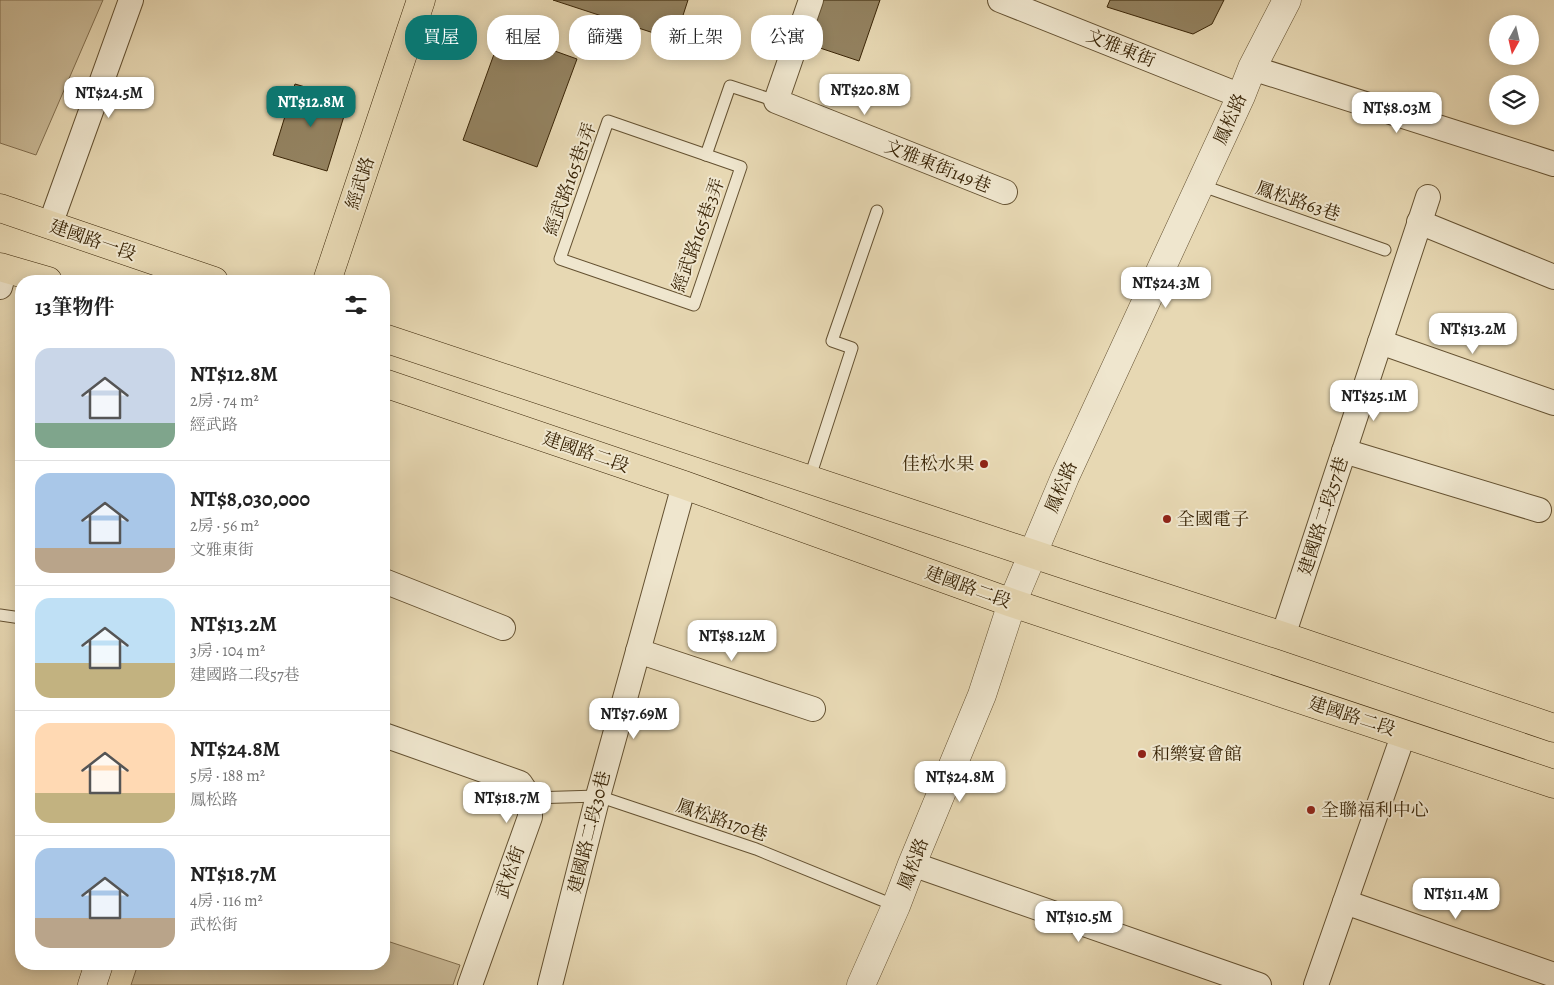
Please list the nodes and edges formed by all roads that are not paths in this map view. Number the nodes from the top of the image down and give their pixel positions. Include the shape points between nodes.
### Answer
1 (131, 0) edge
2 (421, 0) edge
3 (811, 0) edge
4 (1000, 0) edge
5 (1287, 0) edge
6 (1252, 68) junction
7 (1241, 96) junction
8 (776, 101) junction
9 (706, 155) junction
10 (1554, 164) edge
11 (1200, 185) junction
12 (1005, 192) dead end
13 (1428, 197) dead end
14 (0, 208) edge
15 (877, 211) dead end
16 (1420, 222) junction
17 (50, 225) junction
18 (1385, 250) dead end
19 (560, 259) joint
20 (2, 274) edge
21 (196, 275) edge
22 (329, 275) edge
23 (15, 276) edge
24 (1554, 276) edge
25 (390, 340) edge
26 (1380, 342) junction
27 (390, 385) edge
28 (1554, 404) edge
29 (1344, 451) junction
30 (809, 480) junction
31 (684, 485) junction
32 (1540, 510) dead end
33 (1033, 554) junction
34 (390, 583) edge
35 (1012, 603) junction
36 (0, 616) edge
37 (15, 617) edge
38 (503, 628) dead end
39 (1283, 636) junction
40 (638, 651) junction
41 (813, 709) dead end
42 (1554, 728) edge
43 (1404, 733) junction
44 (390, 737) edge
45 (1554, 784) edge
46 (598, 796) junction
47 (530, 798) junction
48 (912, 864) junction
49 (1345, 902) junction
50 (896, 906) junction
51 (97, 970) edge
52 (1554, 975) edge
53 (92, 985) edge
54 (470, 985) edge
55 (550, 985) edge
56 (861, 985) edge
57 (1259, 985) edge
58 (1316, 985) edge

1 - 17 street
2 - 22 main road, 經武路
3 - 8 street
4 - 7 street, 文雅東街
5 - 6 street, 鳳松路
6 - 7 street, 鳳松路
6 - 10 street
7 - 11 street, 鳳松路
8 - 9 lane via 730,86
8 - 12 street, 文雅東街149巷
9 - 19 lane, 經武路165巷1弄 via 608,121
9 - 19 lane, 經武路165巷3弄 via 741,167 694,305
11 - 18 lane, 鳳松路63巷
11 - 33 street, 鳳松路 via 1064,477
13 - 16 street, 建國路二段57巷
14 - 17 main road, 建國路一段
15 - 30 lane via 832,341 852,348
16 - 24 street
16 - 26 street, 建國路二段57巷
17 - 21 main road, 建國路一段
20 - 23 main road
25 - 30 main road
26 - 28 street
26 - 29 street, 建國路二段57巷
27 - 31 main road, 建國路二段
29 - 32 street
29 - 39 street, 建國路二段57巷
30 - 33 main road
31 - 35 main road, 建國路二段
31 - 40 street, 建國路二段30巷
33 - 35 street, 鳳松路
33 - 39 main road
34 - 38 street
35 - 43 main road, 建國路二段
35 - 48 street, 鳳松路 via 982,695
36 - 37 lane
39 - 42 main road
40 - 41 street
40 - 46 street, 建國路二段30巷
43 - 45 main road, 建國路二段
43 - 49 street
44 - 47 street via 520,783
46 - 47 lane, 鳳松路170巷
46 - 50 lane, 鳳松路170巷 via 756,849
46 - 55 street, 建國路二段30巷
47 - 54 street, 武松街 via 530,817
48 - 50 street, 鳳松路
48 - 57 street
49 - 52 street
49 - 58 street
50 - 56 street, 鳳松路
51 - 53 street

